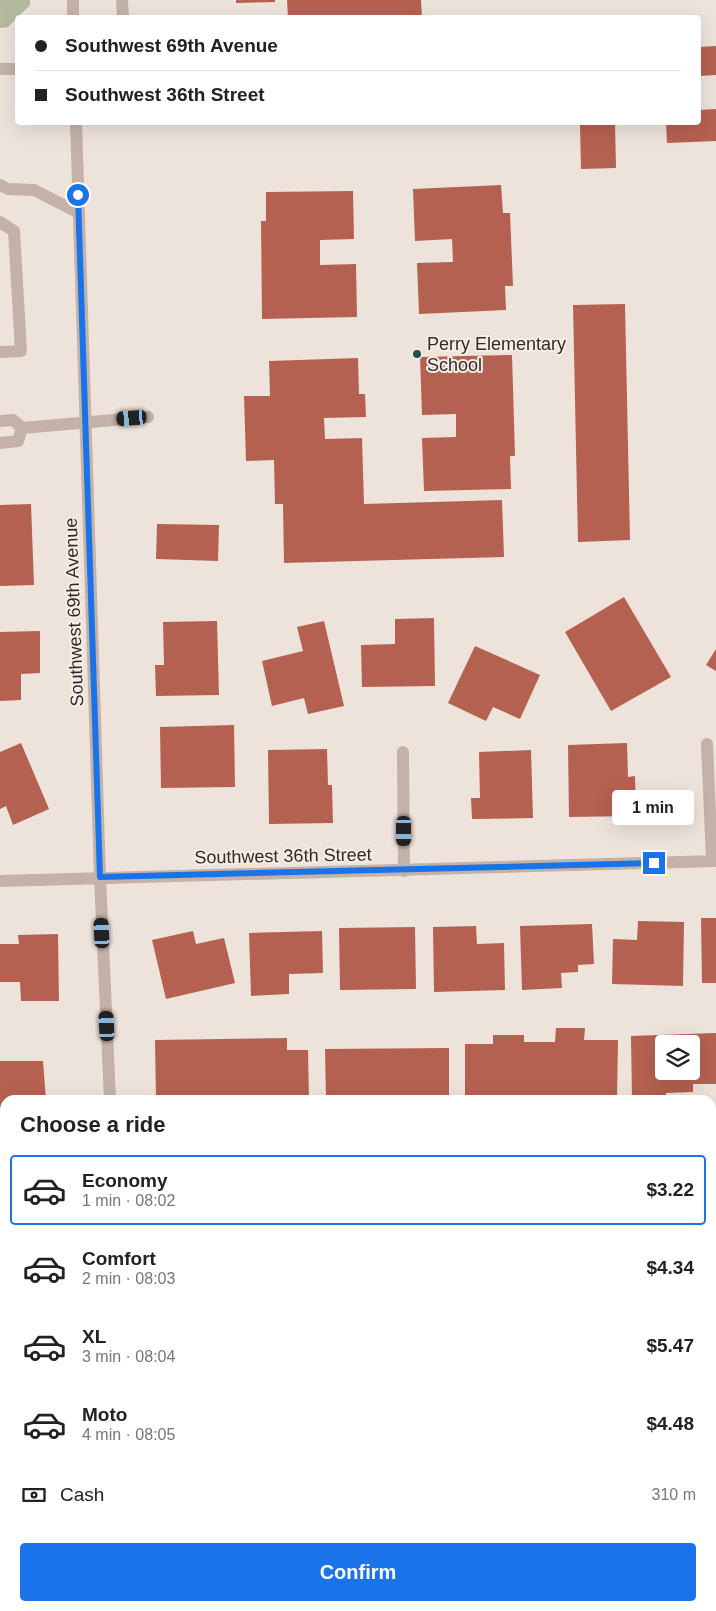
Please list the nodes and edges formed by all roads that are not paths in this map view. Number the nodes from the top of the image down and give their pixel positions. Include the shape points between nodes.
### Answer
1 (73, 0) edge
2 (122, 0) edge
3 (73, 15) edge
4 (123, 15) edge
5 (15, 69) edge
6 (0, 70) edge
7 (76, 125) edge
8 (0, 185) edge
9 (79, 213) junction
10 (0, 222) edge
11 (0, 352) edge
12 (148, 417) dead end
13 (86, 421) junction
14 (0, 422) edge
15 (22, 428) junction
16 (0, 443) edge
17 (707, 744) dead end
18 (403, 752) dead end
19 (714, 861) edge
20 (404, 871) junction
21 (100, 877) junction
22 (0, 881) edge
23 (110, 1095) edge

1 - 3 street
2 - 4 street
5 - 6 street
7 - 9 street, Southwest 69th Avenue
8 - 9 street via 8,189 34,190
9 - 13 street, Southwest 69th Avenue
10 - 11 street via 14,232 21,351
12 - 13 street
13 - 15 street
13 - 21 street, Southwest 69th Avenue
14 - 15 street via 13,420
15 - 16 street via 18,442
17 - 19 street
18 - 20 street
19 - 20 street, Southwest 36th Street
20 - 21 street, Southwest 36th Street
21 - 22 street, Southwest 36th Street
21 - 23 street, Southwest 69th Avenue

